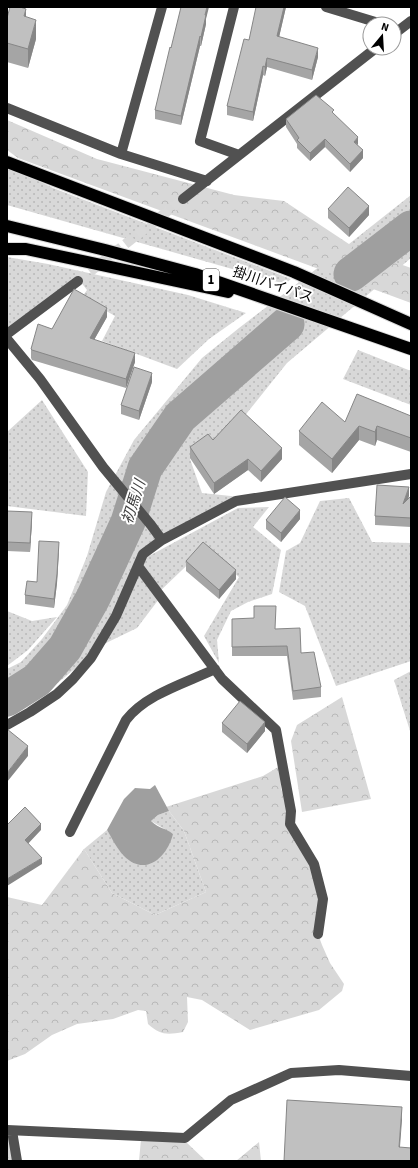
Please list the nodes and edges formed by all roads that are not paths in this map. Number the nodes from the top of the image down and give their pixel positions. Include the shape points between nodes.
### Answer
1 (162, 7) edge
2 (234, 7) edge
3 (326, 7) edge
4 (362, 18) edge
5 (411, 21) edge
6 (402, 26) edge
7 (366, 56) edge
8 (7, 108) edge
9 (121, 154) junction
10 (239, 155) junction
11 (7, 162) edge
12 (207, 181) junction
13 (183, 199) tunnel mouth
14 (7, 226) edge
15 (7, 249) edge
16 (78, 281) tunnel mouth
17 (284, 304) junction
18 (411, 324) edge
19 (7, 334) edge
20 (7, 339) edge
21 (411, 349) edge
22 (411, 474) edge
23 (162, 540) junction
24 (138, 566) junction
25 (215, 669) junction
26 (7, 725) edge
27 (70, 832) dead end
28 (318, 934) dead end
29 (411, 1076) edge
30 (10, 1130) edge
31 (17, 1161) edge

1 - 9 street
2 - 10 street via 200,141
3 - 4 street
5 - 6 street
7 - 10 street
8 - 9 street
9 - 12 street
10 - 12 street
11 - 18 highway via 294,272
12 - 13 street
14 - 17 highway, 掛川バイパス / 1 via 195,274
15 - 17 highway via 26,250
16 - 19 street
17 - 21 highway, 掛川バイパス / 1
20 - 23 street via 103,467
22 - 23 street via 236,501
23 - 24 street via 143,554
24 - 25 street
24 - 26 street via 116,616 91,658 57,694
25 - 27 street via 149,700 131,713
25 - 28 street via 222,680 276,730 291,811 290,824 314,864 323,899
29 - 30 street via 339,1070 291,1073 231,1100 185,1138
30 - 31 street

